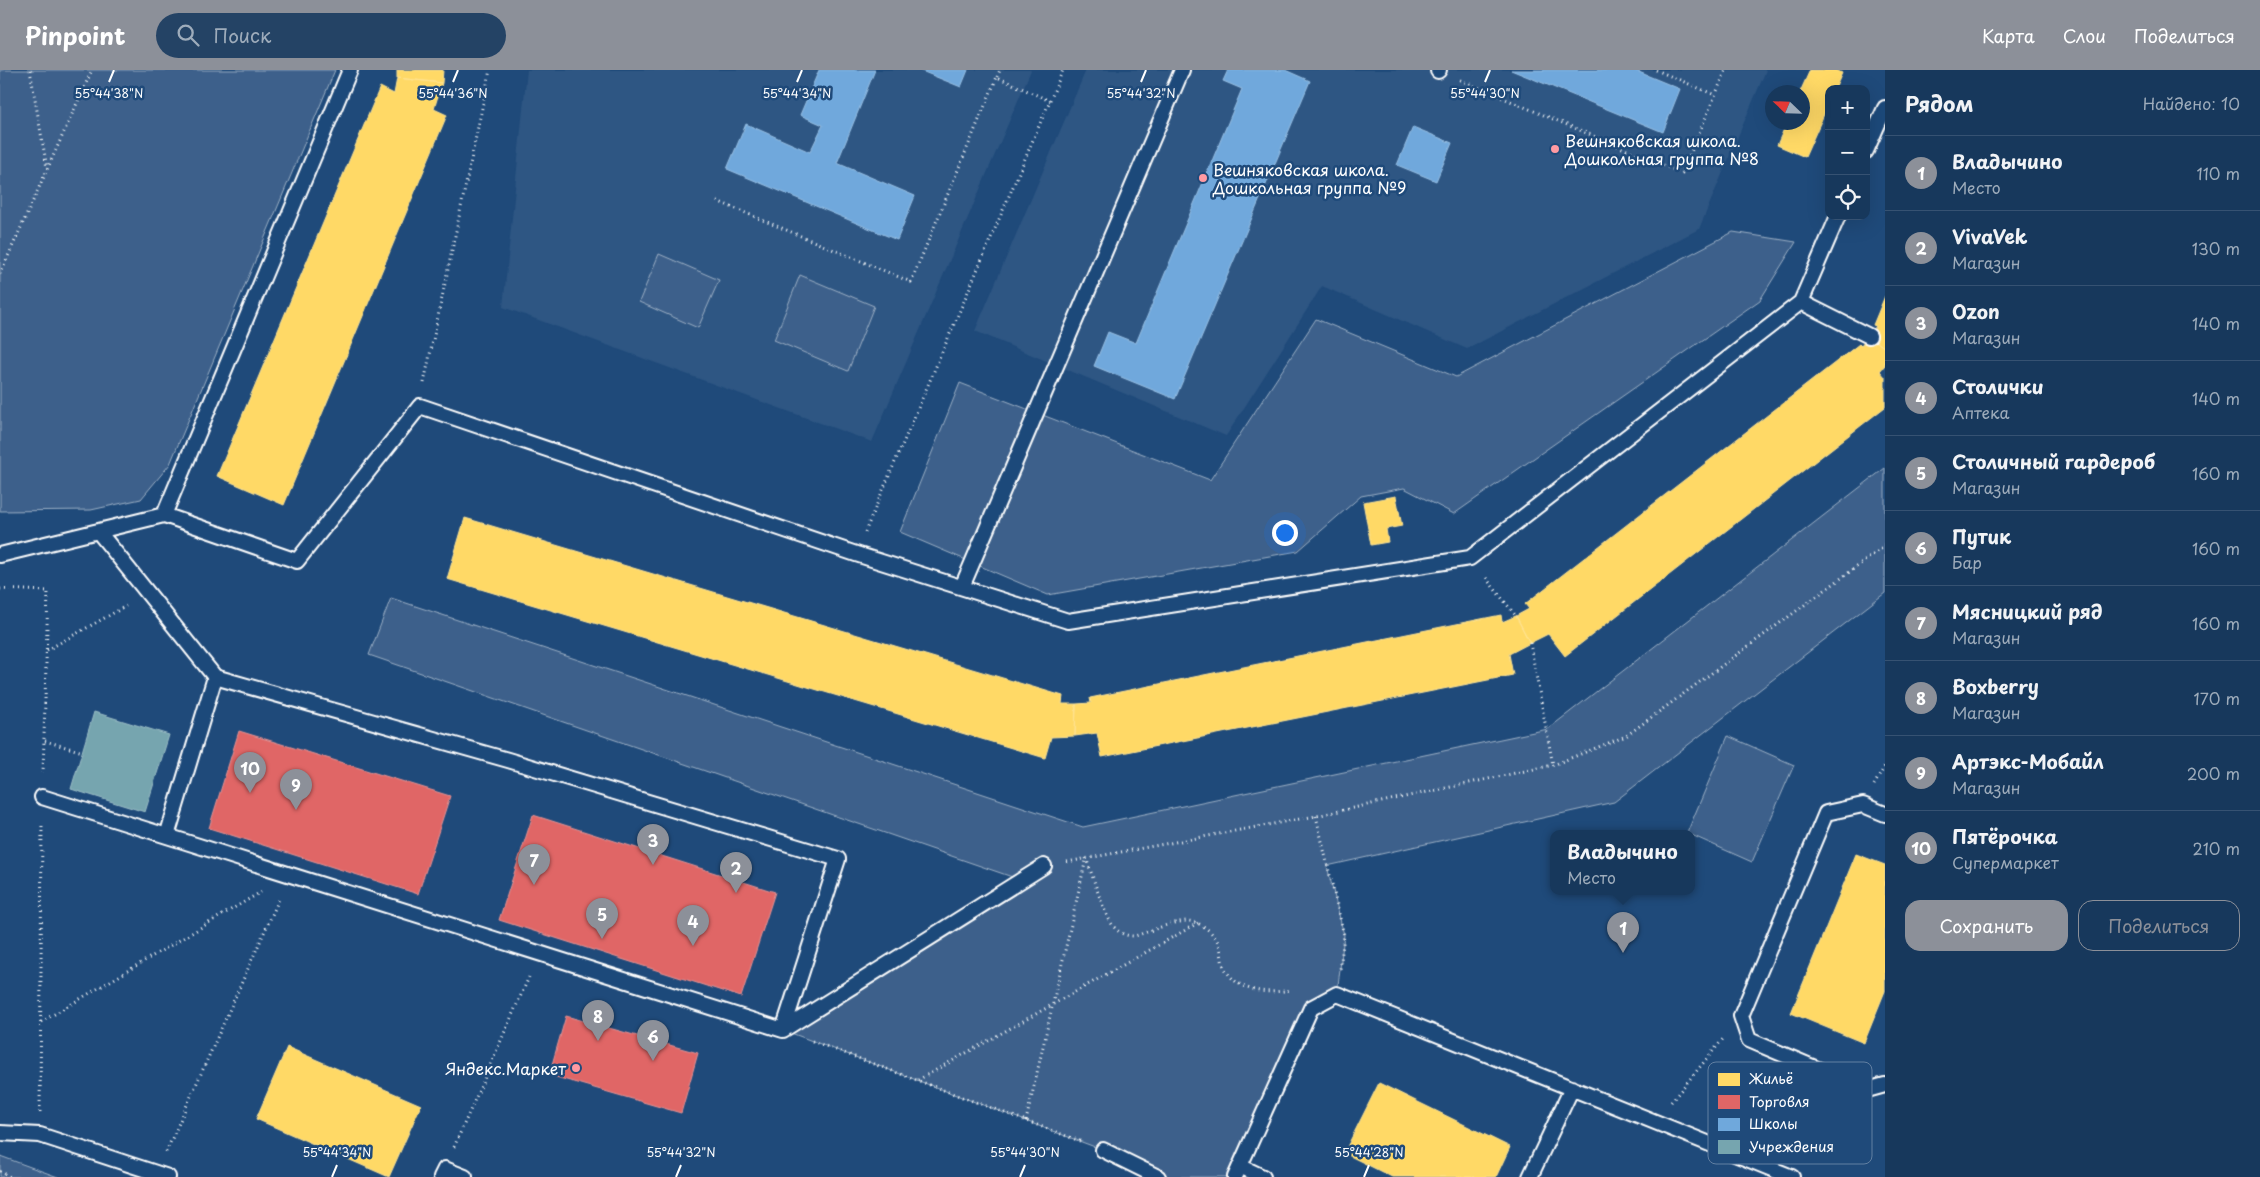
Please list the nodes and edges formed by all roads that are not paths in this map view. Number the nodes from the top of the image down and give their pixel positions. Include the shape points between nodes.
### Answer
1 (350, 70) edge
2 (1182, 70) edge
3 (1885, 108) edge
4 (1870, 142) edge
5 (1836, 220) edge
6 (1801, 302) junction
7 (1869, 336) dead end
8 (164, 516) junction
9 (98, 531) junction
10 (0, 555) edge
11 (962, 587) junction
12 (215, 677) junction
13 (42, 797) road end
14 (1885, 814) edge
15 (167, 836) junction
16 (1044, 866) road end
17 (783, 1030) junction
18 (1801, 1062) edge
19 (1885, 1085) edge
20 (1572, 1088) junction
21 (1872, 1089) edge
22 (0, 1132) edge
23 (1708, 1143) edge
24 (1103, 1150) road end
25 (1760, 1164) edge
26 (1237, 1172) edge
27 (443, 1173) edge
28 (162, 1175) edge
29 (465, 1177) edge
30 (1158, 1177) edge
31 (1262, 1177) edge
32 (1530, 1177) edge
33 (1792, 1177) edge

1 - 8 lane
2 - 11 lane
3 - 4 lane
5 - 6 lane
6 - 7 lane
6 - 11 lane via 1470,558 1068,621
8 - 9 lane
8 - 11 lane via 297,561 420,406
9 - 10 lane
9 - 12 lane
12 - 15 lane
12 - 17 lane via 838,859
13 - 15 lane
14 - 18 lane via 1863,805 1826,813 1741,1016 1749,1040
15 - 17 lane
16 - 17 lane
19 - 21 lane
20 - 23 lane
20 - 26 lane via 1337,994 1311,1008
20 - 32 lane
22 - 28 lane via 40,1135
24 - 30 lane
25 - 33 lane
26 - 31 lane
27 - 29 lane

